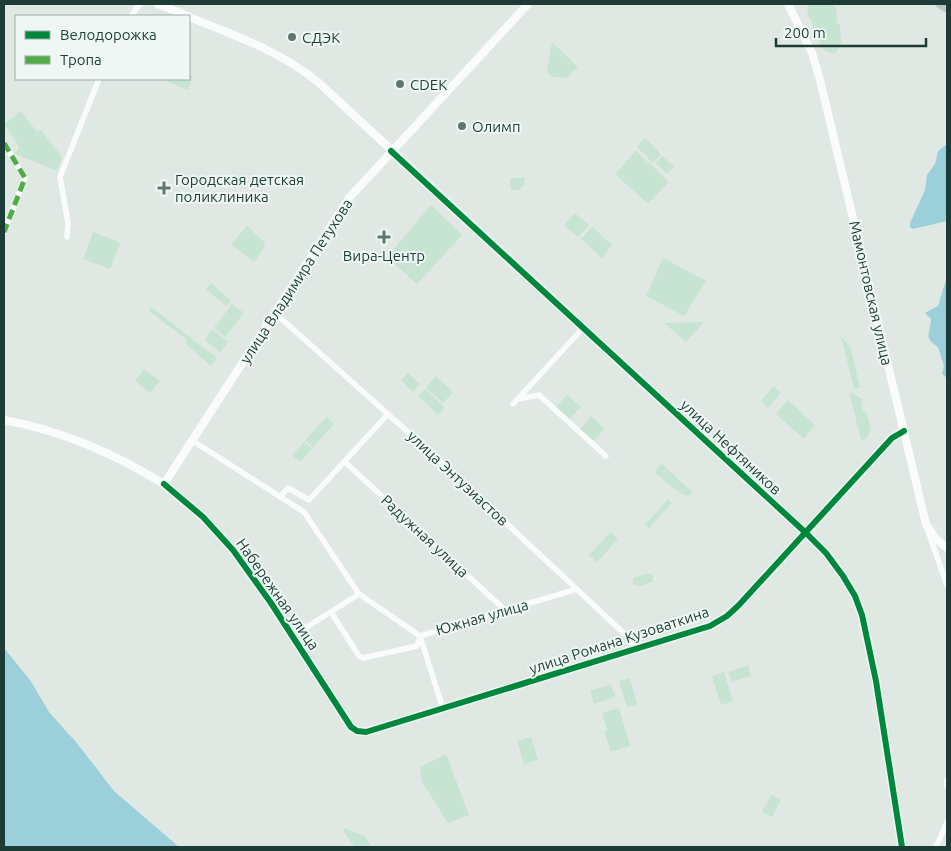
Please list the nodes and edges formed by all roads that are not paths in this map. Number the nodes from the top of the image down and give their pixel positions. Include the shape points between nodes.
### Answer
1 (140, 4) edge
2 (158, 4) edge
3 (528, 4) edge
4 (788, 4) edge
5 (940, 4) edge
6 (947, 8) edge
7 (132, 15) edge
8 (186, 15) edge
9 (190, 17) edge
10 (99, 80) edge
11 (4, 143) edge
12 (391, 151) junction
13 (4, 232) edge
14 (67, 237) dead end
15 (275, 313) junction
16 (583, 328) junction
17 (518, 399) junction
18 (513, 404) dead end
19 (388, 414) junction
20 (4, 420) edge
21 (904, 431) junction
22 (192, 441) junction
23 (606, 456) dead end
24 (345, 462) junction
25 (164, 484) junction
26 (280, 497) junction
27 (926, 524) junction
28 (806, 533) junction
29 (947, 548) edge
30 (947, 585) edge
31 (577, 589) junction
32 (359, 594) junction
33 (506, 611) junction
34 (330, 612) junction
35 (293, 636) junction
36 (420, 636) junction
37 (635, 649) junction
38 (442, 709) junction
39 (357, 731) joint
40 (947, 780) edge
41 (947, 786) edge
42 (947, 822) edge
43 (902, 847) edge
44 (936, 847) edge

1 - 7 street
2 - 8 street, улица Нефтяников
3 - 12 street, улица Владимира Петухова
4 - 21 street, Мамонтовская улица via 812,53 820,80
5 - 6 main road
9 - 12 street, улица Нефтяников via 264,48 298,67
10 - 14 street via 60,177 68,223
11 - 13 street via 25,178
12 - 15 street, улица Владимира Петухова via 343,206
12 - 16 street, улица Нефтяников
15 - 19 street, улица Энтузиастов
15 - 22 street, улица Владимира Петухова
16 - 17 street
16 - 28 street, улица Нефтяников
17 - 18 street
17 - 23 street via 539,395
19 - 24 street
19 - 31 street, улица Энтузиастов
20 - 25 street, Набережная улица via 47,429 88,443
21 - 27 street, Мамонтовская улица
21 - 28 street, улица Романа Кузоваткина via 892,438
22 - 25 street, улица Владимира Петухова
22 - 26 street, Южная улица
24 - 26 street via 309,500 288,488
24 - 33 street, Радужная улица
25 - 35 street, Набережная улица via 224,538
26 - 32 street, Южная улица via 304,512
27 - 29 street
27 - 30 street, Мамонтовская улица
28 - 37 street, улица Романа Кузоваткина via 727,616 710,626
28 - 43 street, улица Нефтяников via 843,576 862,615 876,681
31 - 33 street, Южная улица
31 - 37 street, улица Энтузиастов via 631,640
32 - 34 street
32 - 36 street, Южная улица
33 - 36 street, Южная улица
34 - 35 street
34 - 36 street via 359,656 364,658 416,646
35 - 39 street, Набережная улица via 351,727
36 - 38 street
37 - 38 street, улица Романа Кузоваткина
38 - 39 street, улица Романа Кузоваткина via 366,732
40 - 41 street
42 - 44 street

